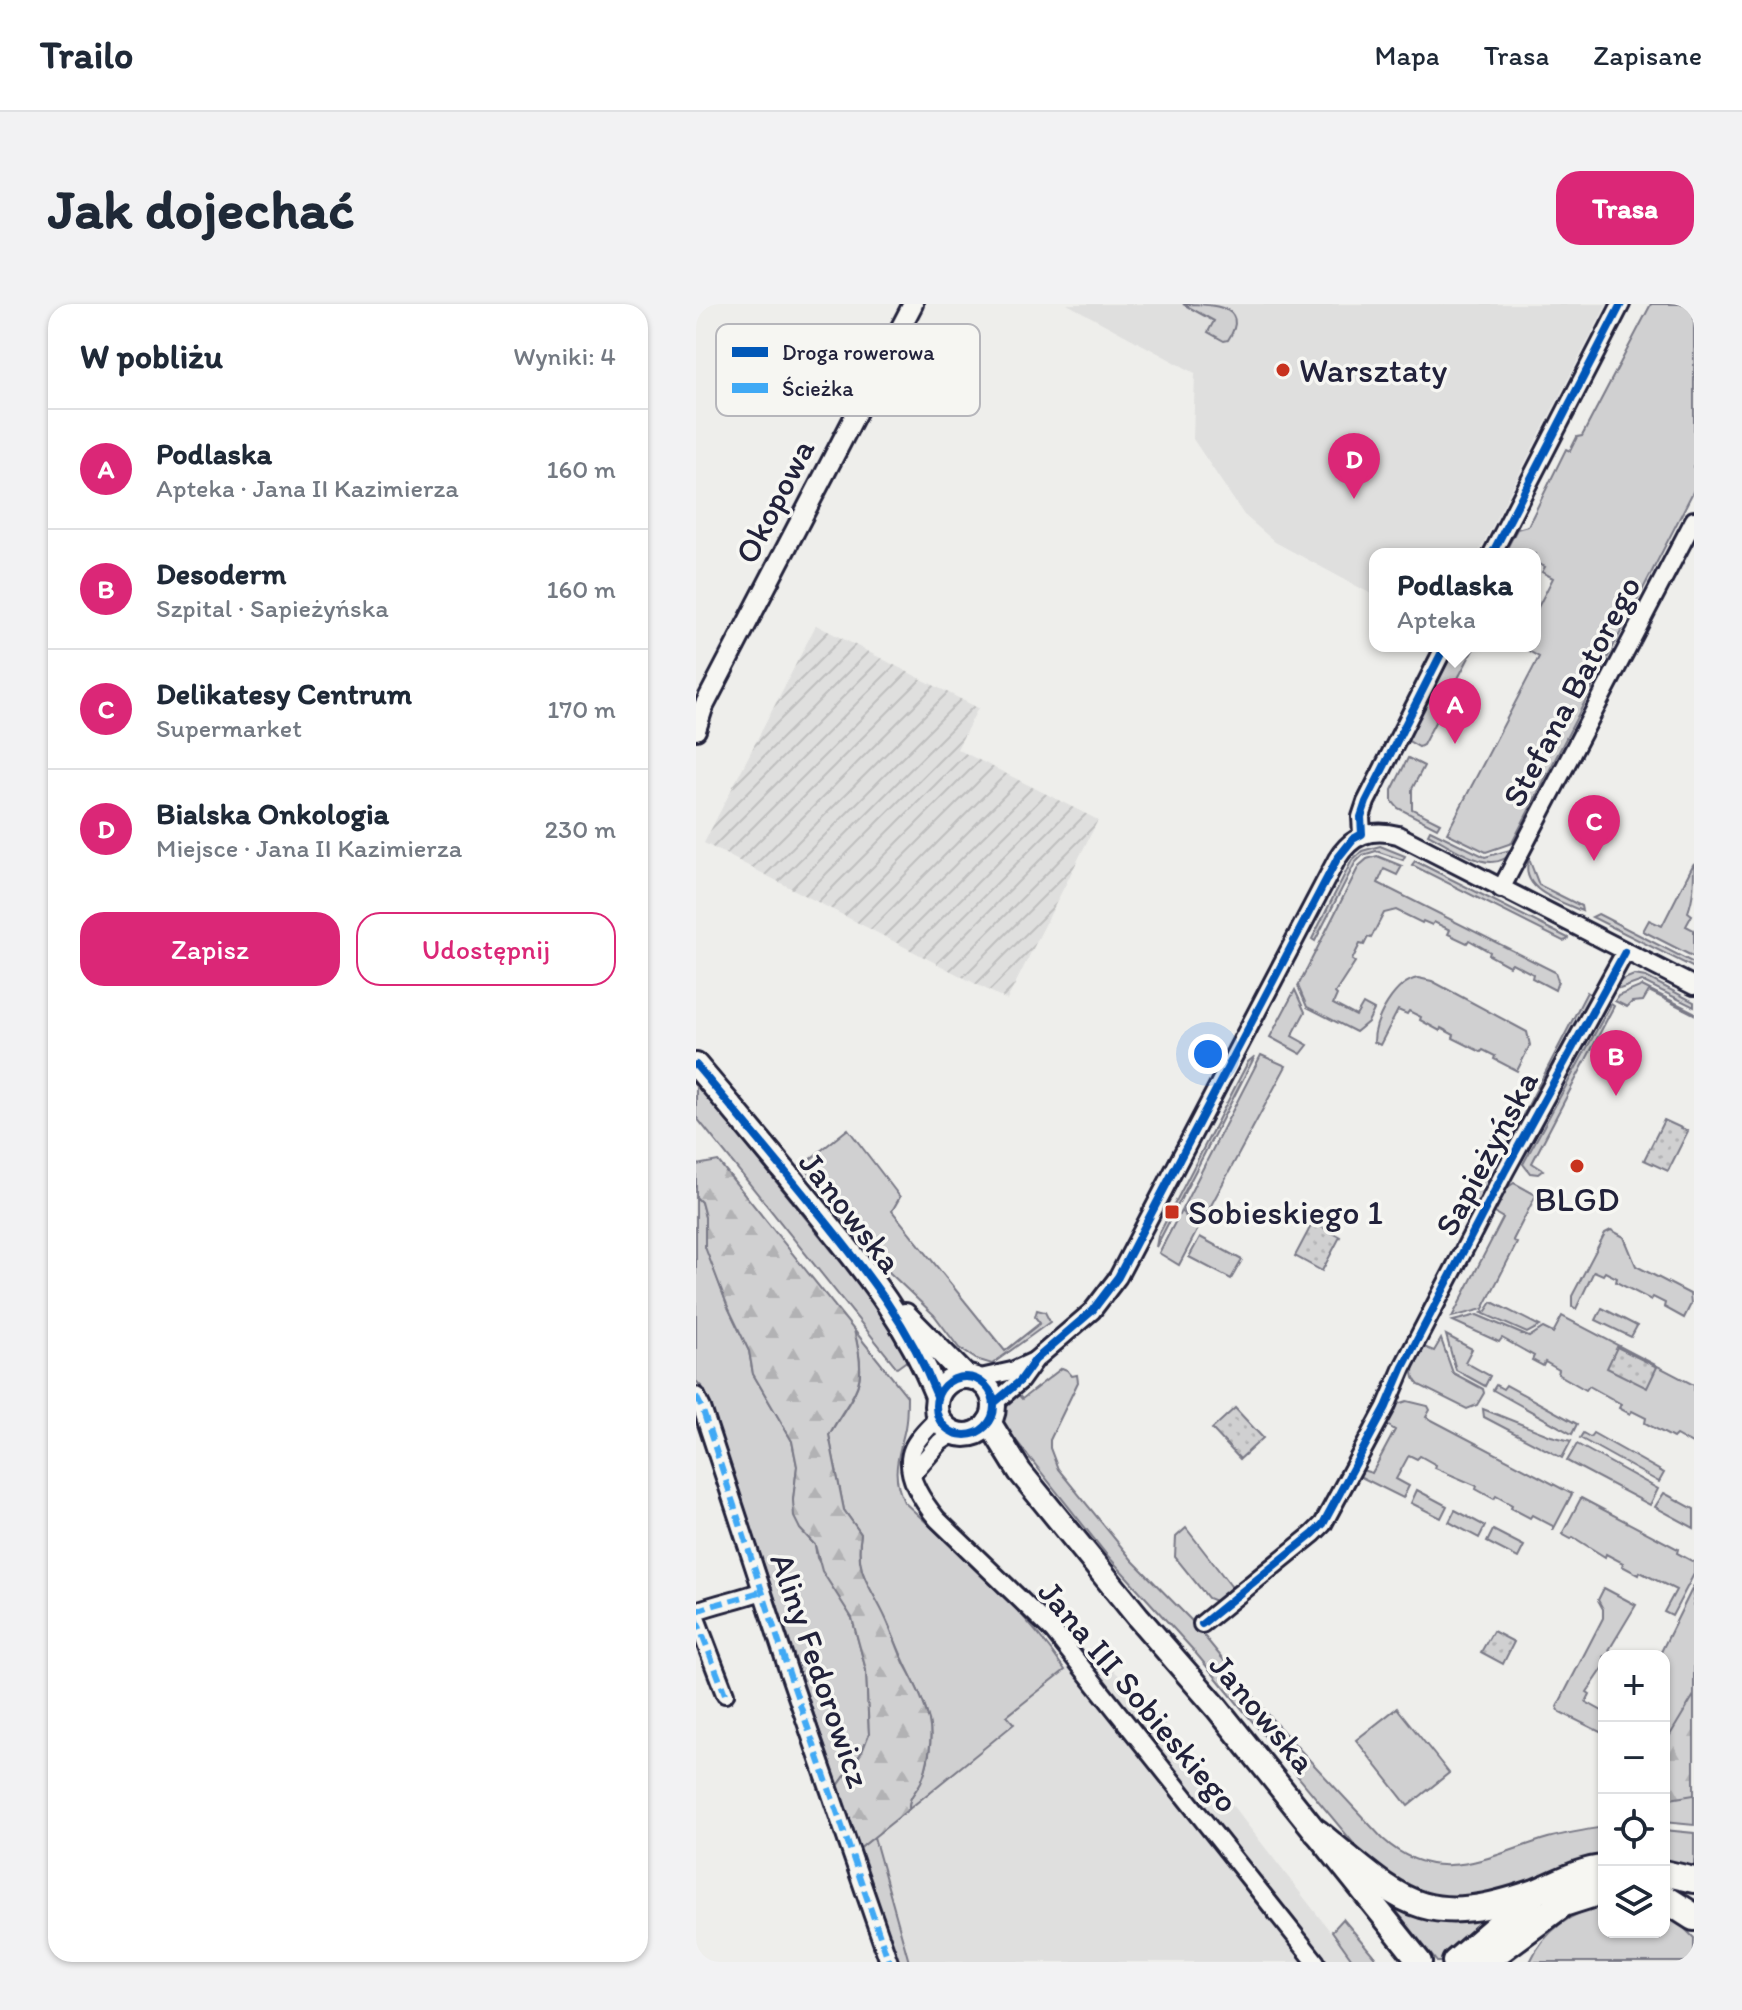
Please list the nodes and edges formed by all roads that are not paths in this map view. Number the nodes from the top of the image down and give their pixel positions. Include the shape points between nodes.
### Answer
1 (913, 304) edge
2 (1621, 304) edge
3 (903, 324) edge
4 (855, 416) edge
5 (1694, 520) edge
6 (1495, 548) edge
7 (1442, 652) edge
8 (696, 730) edge
9 (1362, 834) junction
10 (1501, 889) junction
11 (1625, 952) junction
12 (1694, 986) edge
13 (698, 1070) edge
14 (884, 1295) junction
15 (1035, 1360) junction
16 (971, 1378) junction
17 (696, 1396) edge
18 (943, 1416) junction
19 (987, 1419) junction
20 (762, 1591) junction
21 (696, 1611) edge
22 (696, 1618) edge
23 (1202, 1624) dead end
24 (725, 1694) dead end
25 (1317, 1832) junction
26 (1598, 1869) edge
27 (1670, 1874) edge
28 (1694, 1880) edge
29 (1538, 1891) junction
30 (1598, 1892) edge
31 (1670, 1902) edge
32 (1694, 1917) edge
33 (1540, 1920) junction
34 (889, 1962) edge
35 (1316, 1962) edge
36 (1420, 1962) edge
37 (1455, 1962) edge
38 (1483, 1962) edge
39 (1515, 1962) edge

1 - 3 street, Okopowa
2 - 6 street
4 - 8 street, Okopowa
5 - 10 street, Stefana Batorego
7 - 9 street via 1366,802
9 - 10 street via 1398,835
9 - 15 street via 1337,859 1118,1277 1092,1311
10 - 11 street
11 - 12 street
11 - 23 street, Sapieżyńska via 1323,1524
13 - 14 main road, Janowska via 732,1104
14 - 16 main road, Janowska
14 - 18 main road, Janowska via 925,1366
15 - 16 street via 1012,1371
15 - 19 street
16 - 18 main road via 948,1382
16 - 19 main road via 988,1388
17 - 20 street, Aliny Fedorowicz
18 - 19 main road via 968,1435
18 - 35 street, Jana III Sobieskiego via 909,1457 920,1498 1053,1631
19 - 25 main road, Janowska via 1000,1456 1020,1472
20 - 21 street
20 - 34 street, Aliny Fedorowicz
22 - 24 street
25 - 29 main road via 1383,1885 1432,1909 1469,1910
25 - 36 main road, Janowska
26 - 29 main road
27 - 28 main road
29 - 37 main road
30 - 33 highway via 1563,1903
31 - 32 highway
33 - 38 highway
33 - 39 highway

